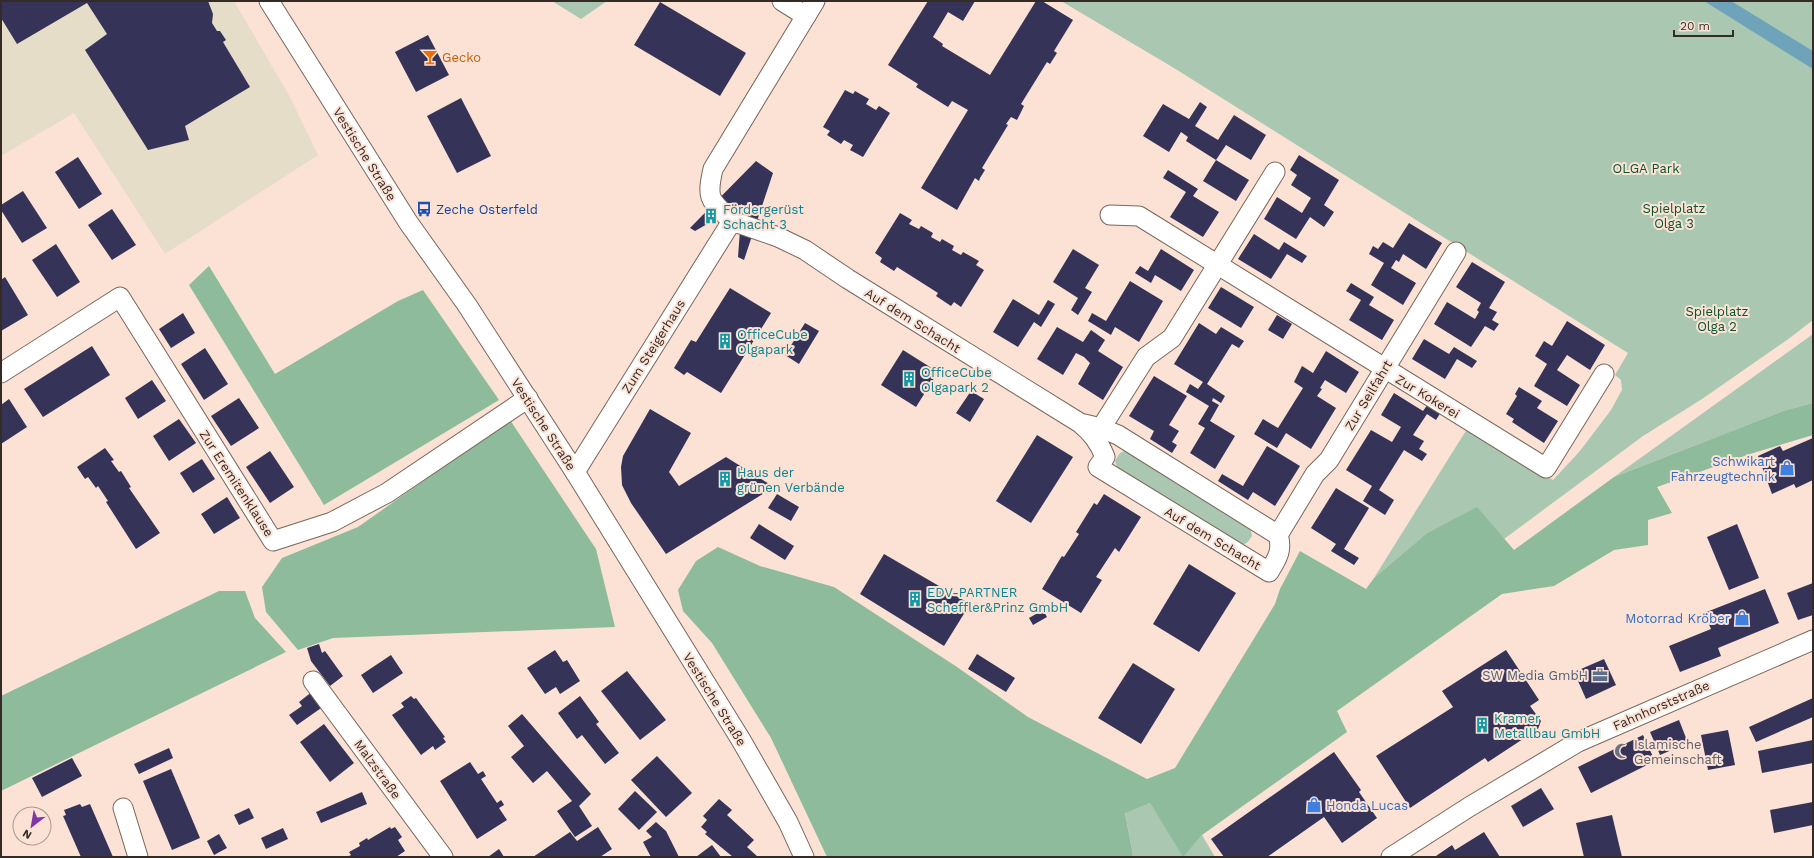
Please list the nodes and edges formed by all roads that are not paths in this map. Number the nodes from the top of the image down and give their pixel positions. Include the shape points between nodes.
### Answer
1 (268, 1) edge
2 (782, 1) edge
3 (810, 8) edge
4 (1275, 172) dead end
5 (1110, 215) dead end
6 (732, 221) junction
7 (1456, 252) dead end
8 (1218, 265) junction
9 (1384, 369) junction
10 (1, 373) edge
11 (1604, 374) dead end
12 (528, 398) junction
13 (1080, 423) junction
14 (1101, 428) junction
15 (575, 472) junction
16 (1278, 535) junction
17 (1813, 640) edge
18 (313, 680) dead end
19 (123, 808) dead end
20 (138, 857) edge
21 (443, 857) edge
22 (804, 857) edge
23 (1391, 857) edge

1 - 12 street, Vestische Straße via 408,222
2 - 3 street
3 - 6 street via 713,169 709,189 712,202
4 - 8 street
5 - 8 street, Zur Kokerei via 1139,216
6 - 13 street, Auf dem Schacht via 806,250 848,279
6 - 15 street, Zum Steigerhaus
7 - 9 street, Zur Seilfahrt
8 - 9 street, Zur Kokerei
8 - 14 street via 1172,338 1146,357
9 - 11 street, Zur Kokerei via 1546,468
9 - 16 street, Zur Seilfahrt via 1329,460 1315,474
10 - 12 street, Zur Eremitenklause via 120,297 274,541 332,522 386,493
12 - 15 street, Vestische Straße
13 - 14 street, Auf dem Schacht
13 - 16 street, Auf dem Schacht via 1100,444 1106,457 1098,467 1269,572 1281,550
14 - 16 street, Auf dem Schacht via 1118,435
15 - 22 street, Vestische Straße via 741,740 788,822
17 - 23 street, Fahnhorststraße via 1578,742
18 - 21 street, Malzstraße
19 - 20 street

